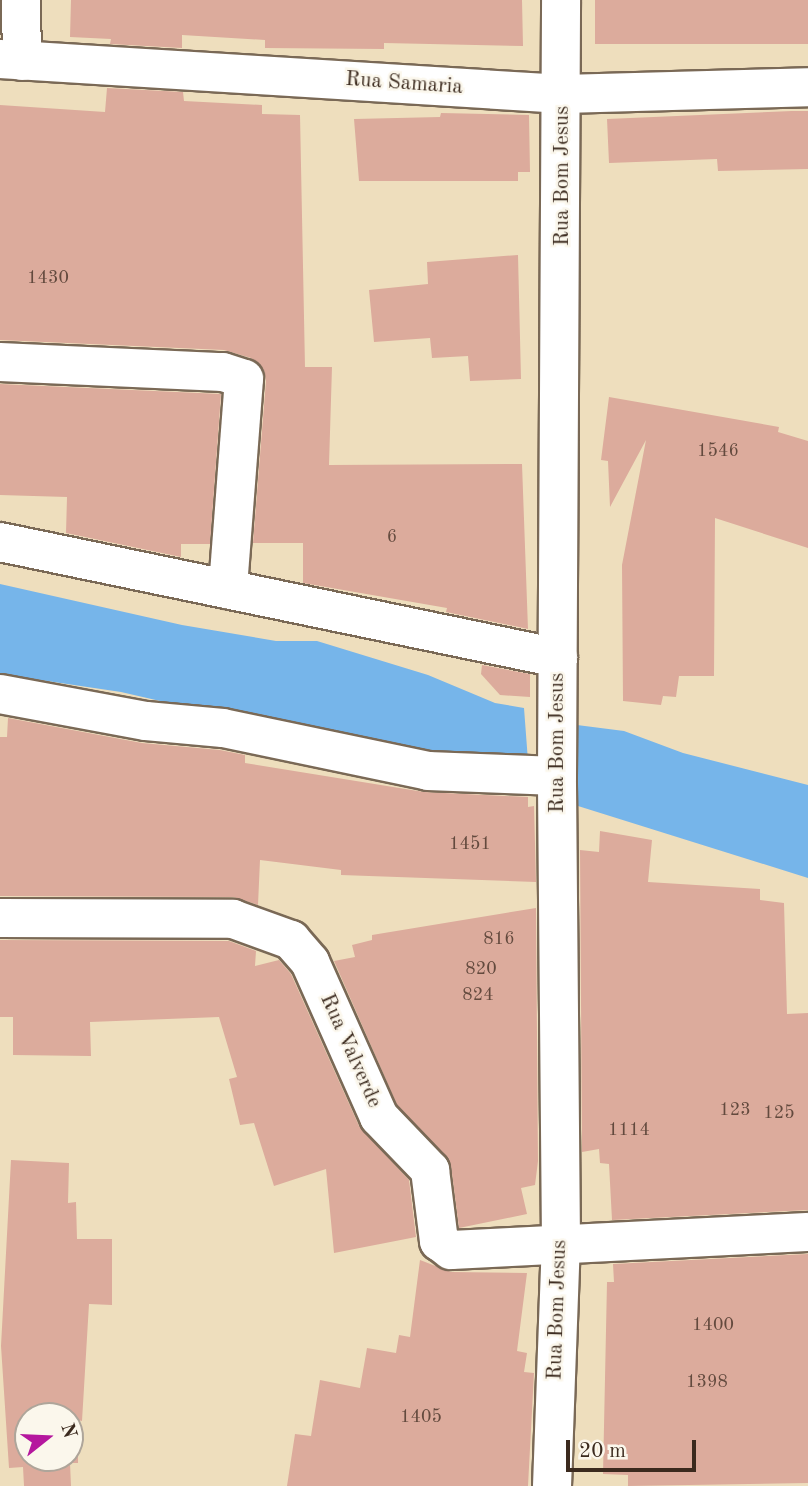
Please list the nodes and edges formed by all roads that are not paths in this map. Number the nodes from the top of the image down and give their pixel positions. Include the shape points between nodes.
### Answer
1 (21, 0) edge
2 (561, 0) edge
3 (11, 60) edge
4 (808, 87) edge
5 (563, 94) junction
6 (0, 362) edge
7 (0, 542) edge
8 (229, 589) junction
9 (558, 658) junction
10 (0, 694) edge
11 (557, 776) junction
12 (0, 918) edge
13 (808, 1233) edge
14 (561, 1242) junction
15 (552, 1486) edge

1 - 3 street
2 - 5 street, Rua Bom Jesus
3 - 5 street, Rua Samaria
4 - 5 street, Rua Samaria
5 - 9 street, Rua Bom Jesus
6 - 8 street via 223,372 244,379
7 - 8 street
8 - 9 street
9 - 11 street, Rua Bom Jesus
10 - 11 street via 146,721 234,730 428,771
11 - 14 street, Rua Bom Jesus
12 - 14 street, Rua Valverde via 233,919 290,940 310,962 379,1117 430,1170 439,1241 459,1250
13 - 14 street, Rua Valverde
14 - 15 street, Rua Bom Jesus

